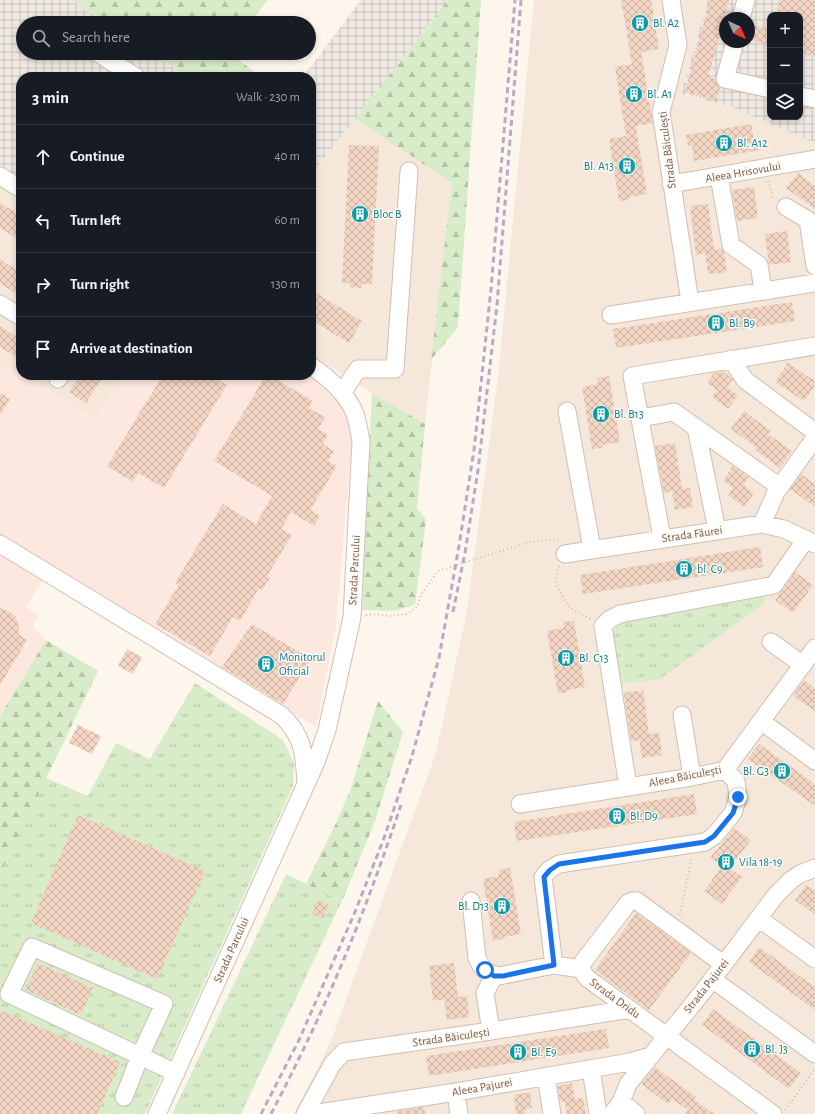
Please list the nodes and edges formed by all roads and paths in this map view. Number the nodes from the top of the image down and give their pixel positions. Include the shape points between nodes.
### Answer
1 (671, 0) edge
2 (746, 0) edge
3 (743, 12) edge
4 (734, 48) edge
5 (109, 60) edge
6 (128, 72) edge
7 (767, 88) edge
8 (803, 97) edge
9 (815, 99) edge
10 (815, 158) edge
11 (767, 168) junction
12 (409, 171) dead end
13 (0, 176) edge
14 (719, 176) junction
15 (671, 184) junction
16 (16, 185) edge
17 (786, 207) joint
18 (815, 266) edge
19 (815, 283) edge
20 (763, 290) junction
21 (690, 302) junction
22 (0, 304) edge
23 (16, 314) edge
24 (611, 315) dead end
25 (815, 346) edge
26 (731, 359) junction
27 (316, 370) edge
28 (343, 392) junction
29 (567, 411) dead end
30 (640, 418) junction
31 (696, 428) junction
32 (815, 432) edge
33 (815, 438) edge
34 (780, 487) junction
35 (762, 524) junction
36 (717, 530) junction
37 (662, 538) junction
38 (811, 542) edge
39 (0, 544) edge
40 (592, 549) junction
41 (565, 554) junction
42 (352, 617) junction
43 (603, 626) junction
44 (771, 642) dead end
45 (810, 659) edge
46 (682, 715) dead end
47 (761, 721) junction
48 (815, 761) edge
49 (725, 770) junction
50 (692, 777) junction
51 (306, 785) junction
52 (628, 787) junction
53 (520, 804) dead end
54 (694, 844) junction
55 (815, 868) edge
56 (471, 901) dead end
57 (758, 918) junction
58 (677, 930) junction
59 (815, 959) edge
60 (723, 964) junction
61 (554, 965) junction
62 (582, 969) junction
63 (494, 976) junction
64 (712, 979) junction
65 (630, 1009) junction
66 (491, 1031) junction
67 (667, 1036) junction
68 (815, 1054) edge
69 (140, 1056) junction
70 (651, 1056) junction
71 (591, 1069) junction
72 (815, 1069) edge
73 (176, 1073) junction
74 (546, 1076) junction
75 (456, 1092) junction
76 (124, 1097) dead end
77 (616, 1108) edge
78 (157, 1114) edge
79 (305, 1114) edge
80 (312, 1114) edge
81 (459, 1114) edge
82 (552, 1114) edge
83 (598, 1114) edge
84 (636, 1114) edge
85 (773, 1114) edge

1 - 15 street, Strada Băiculești via 678,45 661,112
2 - 3 street
4 - 7 street via 726,79
5 - 6 street
8 - 9 street
10 - 11 street, Aleea Hrisovului
11 - 14 street, Aleea Hrisovului
11 - 17 path via 773,197
12 - 28 street via 395,369 358,369
13 - 16 street
14 - 15 street, Aleea Hrisovului
14 - 20 street via 731,246 759,265
15 - 21 street, Strada Băiculești
17 - 18 street via 808,220
19 - 20 street
20 - 21 street
21 - 24 street
22 - 23 street
25 - 26 street
26 - 30 street via 632,376
26 - 32 street via 745,380
27 - 28 street, Strada Parcului
28 - 42 street, Strada Parcului via 355,414 361,441
29 - 40 street
30 - 31 street via 674,412
30 - 37 street
31 - 34 street
31 - 36 street
33 - 34 street
34 - 35 street
35 - 36 street, Strada Făurei
35 - 38 street, Strada Făurei via 784,529
36 - 37 street, Strada Făurei
37 - 40 street, Strada Făurei
38 - 43 street via 774,585 620,614
39 - 51 street, Strada Parcului via 281,716 294,729 299,739
40 - 41 street, Strada Făurei
41 - 42 path via 565,543 553,539 528,542 438,571 421,595 417,607 407,614
41 - 43 path via 556,572 556,584 570,608
42 - 51 street, Strada Parcului via 327,730
43 - 52 street
44 - 45 street
45 - 47 street, Aleea Băiculești
46 - 50 street
47 - 48 street
47 - 49 street, Aleea Băiculești
49 - 50 street, Aleea Băiculești
49 - 54 street via 736,781 738,797 733,813 714,836 705,842
50 - 52 street, Aleea Băiculești
51 - 73 street, Strada Parcului
52 - 53 street, Aleea Băiculești
54 - 58 path
54 - 61 street via 559,864 550,870 544,877
55 - 57 street, Strada Pajurei via 800,874 783,887
56 - 63 street via 477,958 480,965
57 - 59 street
57 - 60 street, Strada Pajurei
58 - 60 street, Strada Dridu
58 - 62 street, Strada Dridu via 637,901 630,901 582,963
60 - 64 street, Strada Pajurei
61 - 62 street
61 - 63 street
62 - 65 street, Strada Dridu via 587,978
63 - 66 street via 485,993
64 - 67 street, Strada Pajurei
64 - 68 street
65 - 66 street, Strada Băiculești
65 - 67 street, Strada Dridu
66 - 79 street, Strada Băiculești via 344,1052 333,1063
67 - 70 street, Strada Pajurei
67 - 85 street, Strada Dridu
69 - 69 street via 9,994 32,947 164,1004
69 - 73 street
69 - 76 street
70 - 71 street, Aleea Pajurei
70 - 77 street, Strada Pajurei via 628,1084
71 - 74 street, Aleea Pajurei
71 - 83 street
72 - 85 path
73 - 78 street, Strada Parcului
74 - 75 street, Aleea Pajurei
74 - 82 street
75 - 80 street, Aleea Pajurei
75 - 81 street
77 - 84 street, Strada Pajurei

